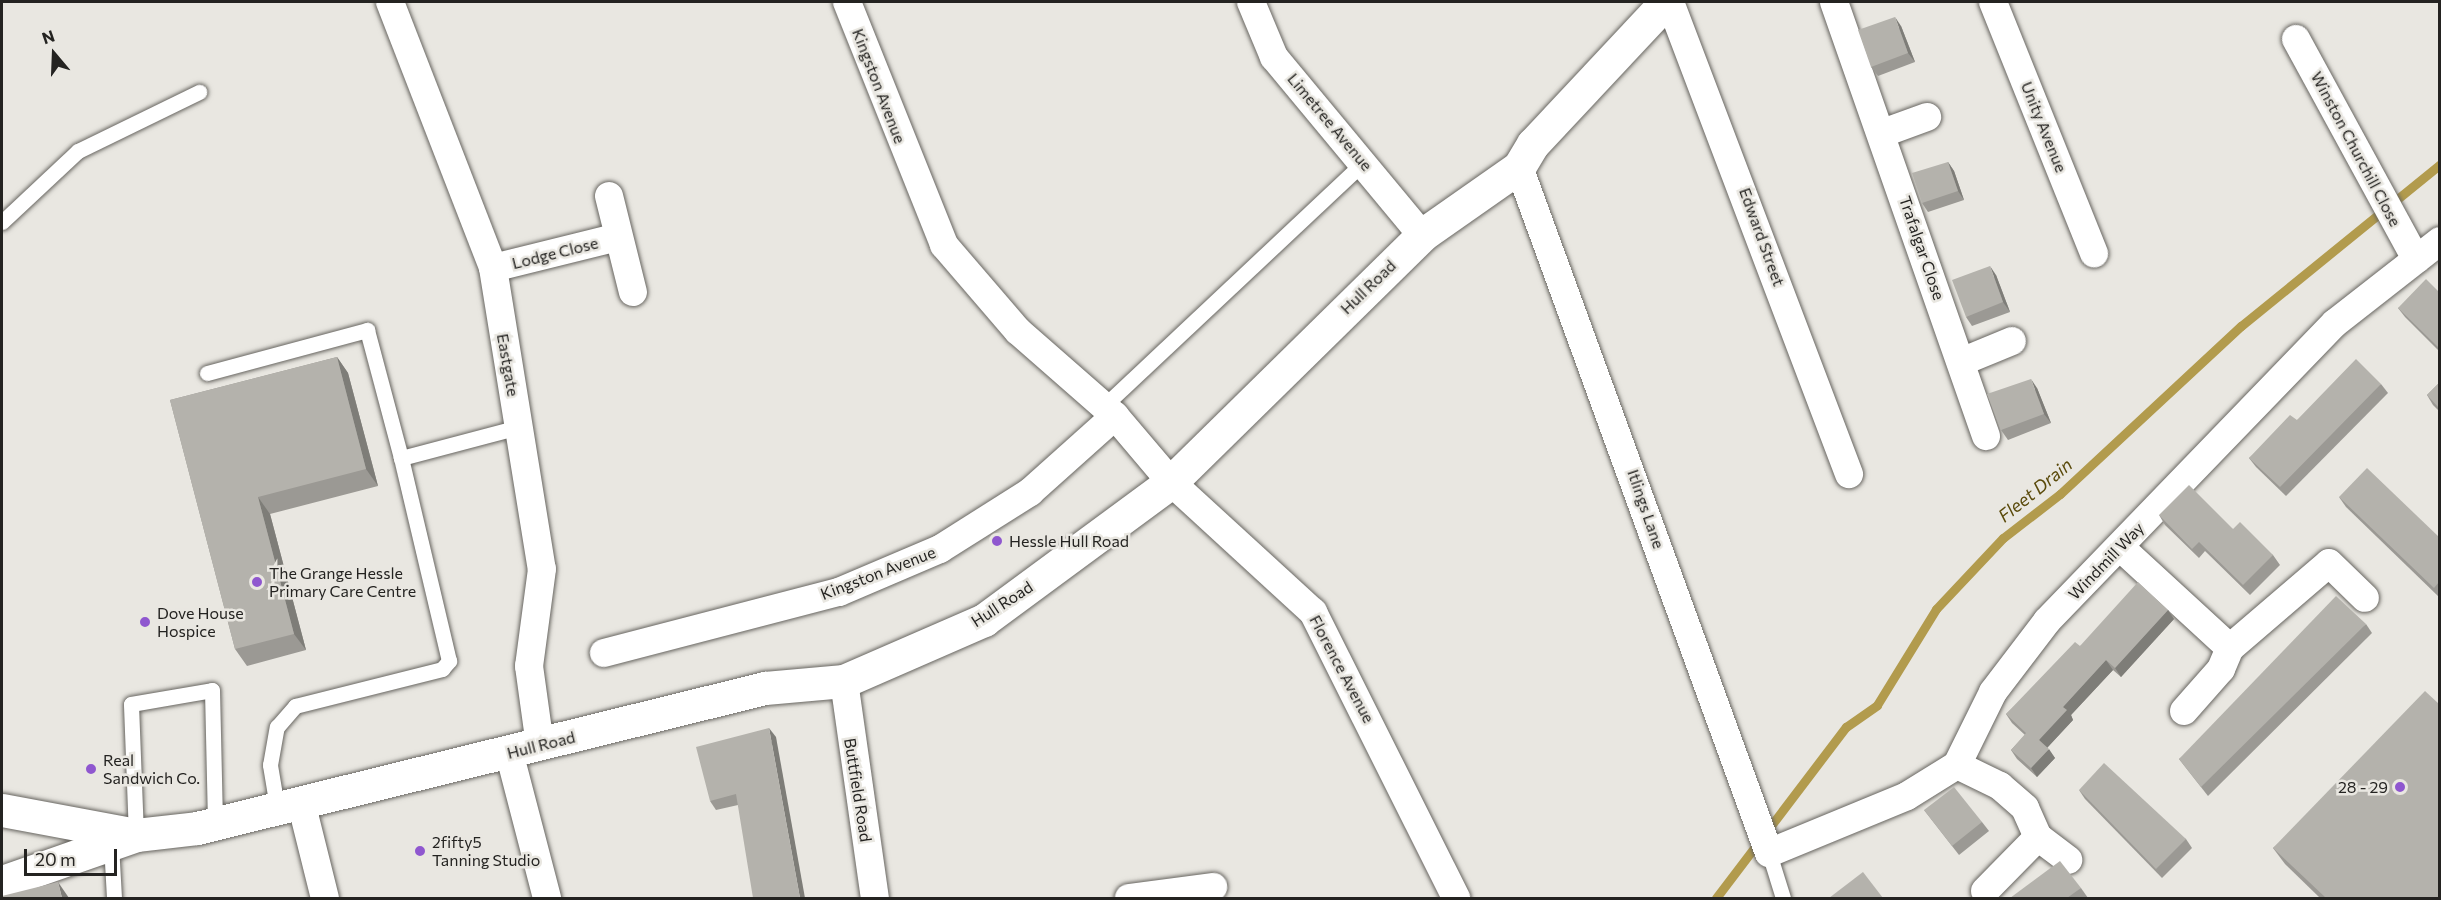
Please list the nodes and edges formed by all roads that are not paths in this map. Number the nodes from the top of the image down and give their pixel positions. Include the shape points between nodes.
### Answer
1 (390, 2) edge
2 (847, 2) edge
3 (1251, 2) edge
4 (1668, 2) edge
5 (1834, 2) edge
6 (1993, 2) edge
7 (2296, 39) dead end
8 (199, 92) dead end
9 (1927, 117) dead end
10 (1882, 133) junction
11 (1364, 162) junction
12 (1519, 168) junction
13 (609, 196) dead end
14 (2, 222) edge
15 (1422, 235) junction
16 (618, 237) junction
17 (2431, 252) edge
18 (2094, 253) dead end
19 (493, 268) junction
20 (633, 292) dead end
21 (2012, 341) dead end
22 (1961, 362) junction
23 (207, 373) dead end
24 (1109, 411) junction
25 (518, 427) junction
26 (1986, 436) dead end
27 (401, 458) junction
28 (1849, 474) dead end
29 (1171, 482) junction
30 (2120, 547) junction
31 (2365, 598) dead end
32 (2230, 648) junction
33 (604, 653) dead end
34 (844, 681) junction
35 (2184, 711) dead end
36 (525, 748) junction
37 (1956, 765) junction
38 (289, 805) junction
39 (2, 810) edge
40 (215, 823) junction
41 (2038, 837) junction
42 (124, 840) junction
43 (1769, 853) junction
44 (2068, 860) dead end
45 (2, 882) edge
46 (1213, 887) dead end
47 (1985, 891) dead end
48 (114, 898) edge
49 (325, 898) edge
50 (547, 898) edge
51 (875, 898) edge
52 (1129, 898) edge
53 (1456, 898) edge
54 (1783, 898) edge

1 - 19 street, Eastgate
2 - 24 street, Kingston Avenue via 944,244 1018,331
3 - 11 street, Limetree Avenue via 1274,57
4 - 12 street, Hull Road via 1533,144
4 - 28 street, Edward Street
5 - 10 street, Trafalgar Close
6 - 18 street, Unity Avenue
7 - 17 street, Winston Churchill Close via 2397,225
8 - 14 lane via 78,151
9 - 10 street
10 - 22 street, Trafalgar Close
11 - 15 street, Limetree Avenue
11 - 24 lane
12 - 15 street, Hull Road
12 - 43 street, Itlings Lane
13 - 16 street, Lodge Close
15 - 29 street, Hull Road
16 - 19 street, Lodge Close
16 - 20 street, Lodge Close
17 - 30 street, Windmill Way via 2335,323
19 - 25 street, Eastgate
21 - 22 street
22 - 26 street, Trafalgar Close
23 - 27 lane via 367,330
24 - 29 street, Kingston Avenue
24 - 33 street, Kingston Avenue via 1030,492 940,549 839,592
25 - 27 lane
25 - 36 street, Eastgate via 542,569 529,666
27 - 38 lane via 449,661 442,669 295,706 277,727 270,765
29 - 34 street, Hull Road via 984,620
29 - 53 street, Florence Avenue via 1313,612
30 - 32 street
30 - 37 street, Windmill Way via 2047,621 2000,683
31 - 32 street via 2329,563
32 - 35 street via 2221,669
34 - 36 street, Hull Road via 765,688
34 - 51 street, Buttfield Road
36 - 38 street, Hull Road
36 - 50 street, Eastgate
37 - 41 street via 2017,800
37 - 43 street, Windmill Way via 1907,796
38 - 40 street, Hull Road
38 - 49 street
39 - 42 street
40 - 42 street, Hull Road
40 - 42 lane via 213,690 131,704
41 - 44 street
41 - 47 street
42 - 45 street
42 - 48 lane
43 - 54 lane
46 - 52 street

